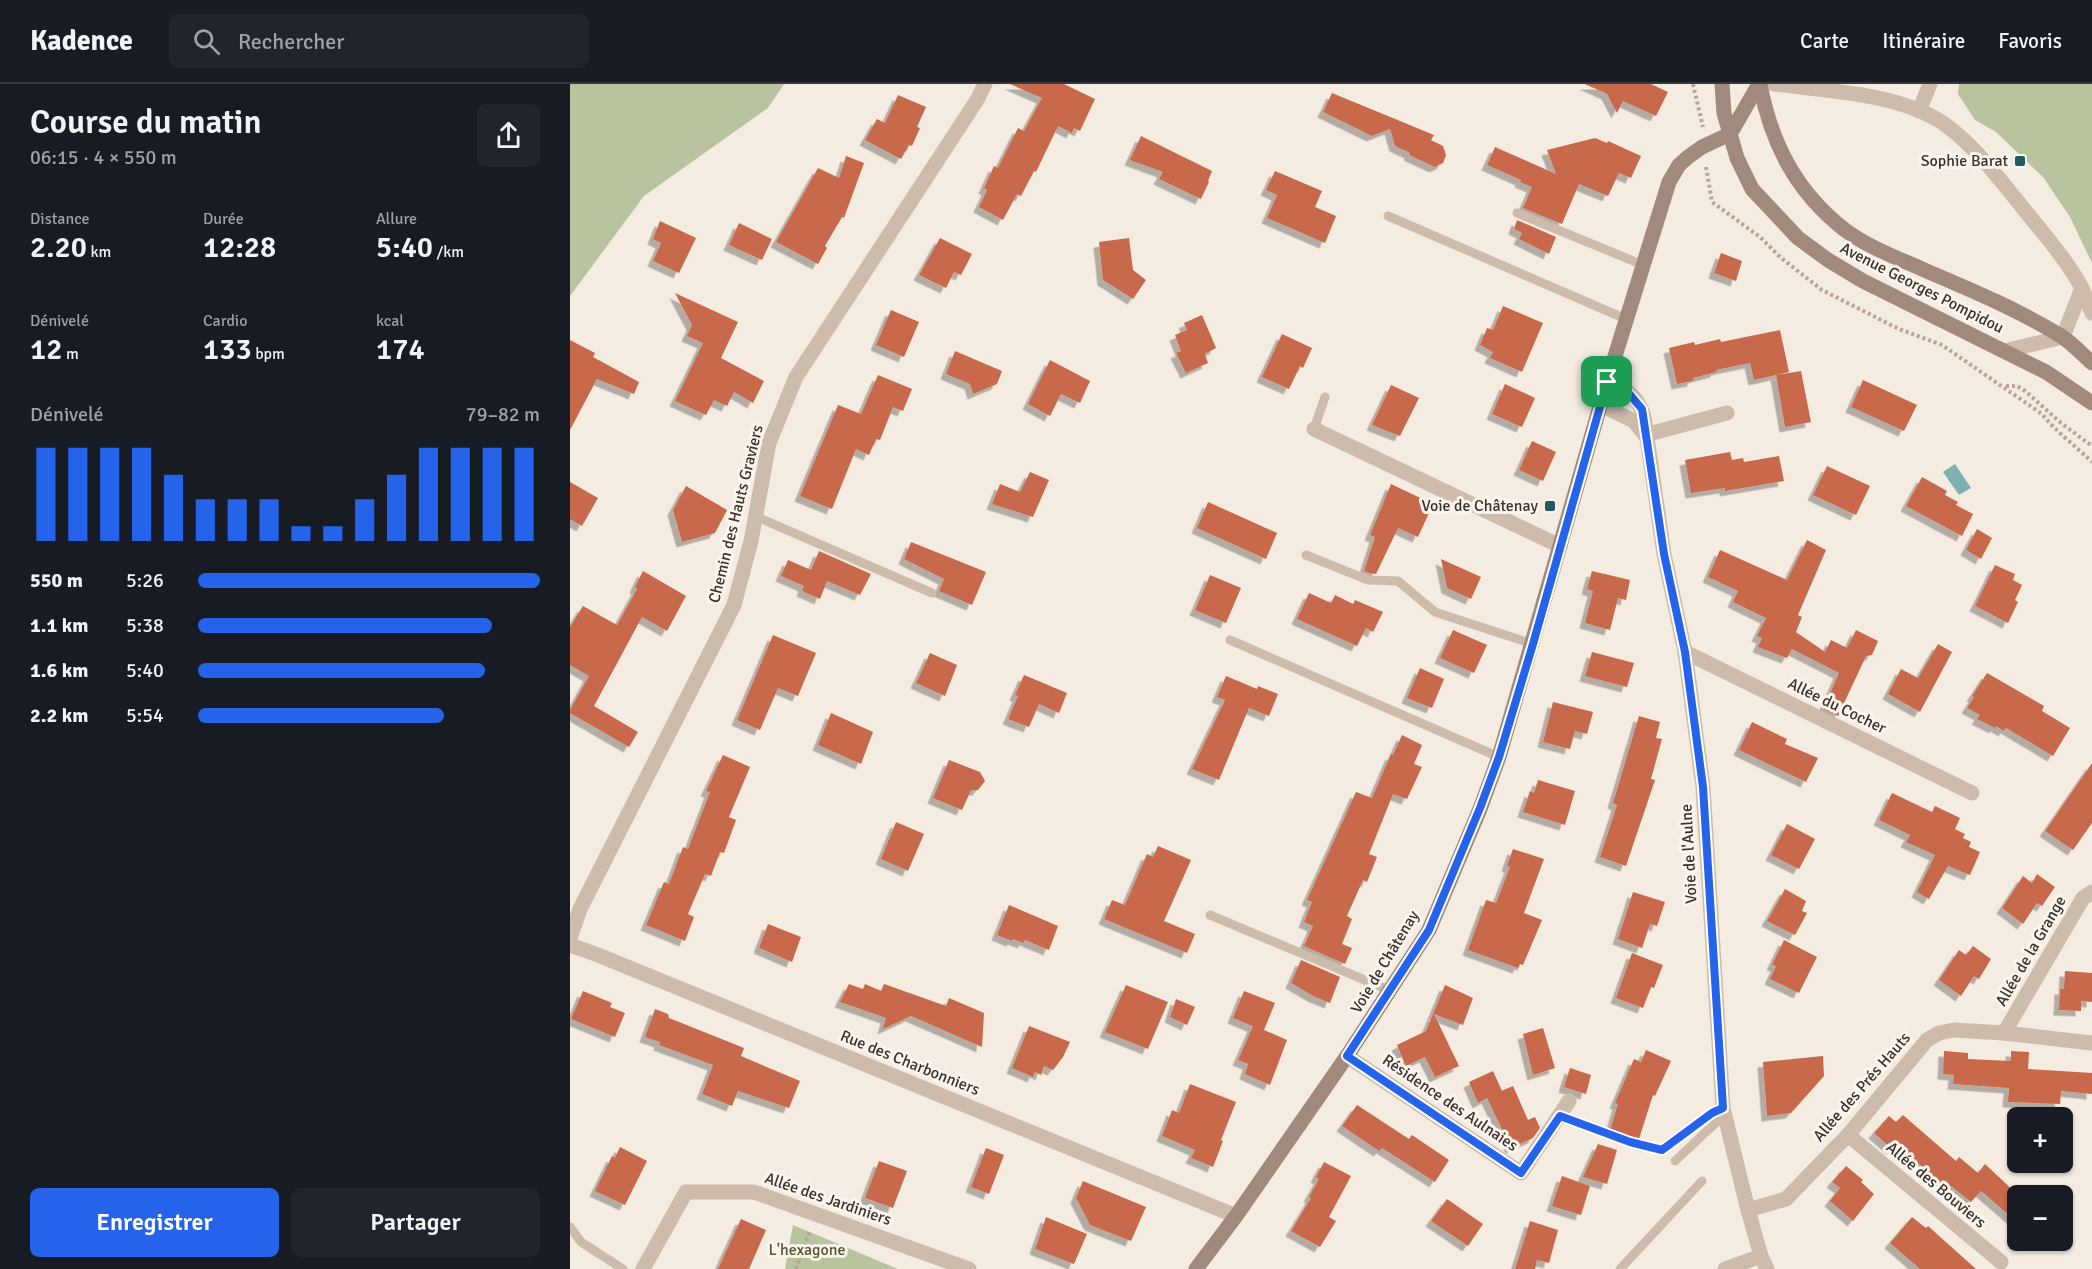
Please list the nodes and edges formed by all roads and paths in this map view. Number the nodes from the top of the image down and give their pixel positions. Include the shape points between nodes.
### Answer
1 (985, 84) edge
2 (1722, 84) edge
3 (1759, 84) edge
4 (1774, 84) edge
5 (1930, 84) edge
6 (1919, 111) junction
7 (1730, 134) junction
8 (1516, 213) dead end
9 (1388, 216) dead end
10 (1643, 265) junction
11 (2082, 288) junction
12 (2092, 313) edge
13 (1626, 319) junction
14 (2063, 337) junction
15 (2004, 351) junction
16 (2092, 363) edge
17 (1607, 382) junction
18 (1325, 397) dead end
19 (2092, 403) edge
20 (1601, 405) junction
21 (1727, 412) dead end
22 (1314, 429) joint
23 (1645, 435) junction
24 (2092, 446) edge
25 (2092, 462) edge
26 (755, 516) junction
27 (1560, 546) junction
28 (1306, 555) dead end
29 (932, 592) dead end
30 (1230, 640) dead end
31 (1533, 644) junction
32 (1685, 652) junction
33 (1499, 757) junction
34 (1972, 793) dead end
35 (2092, 892) edge
36 (1210, 915) dead end
37 (570, 938) edge
38 (570, 945) edge
39 (1391, 991) junction
40 (2004, 1033) junction
41 (2092, 1042) edge
42 (1347, 1056) junction
43 (1569, 1101) dead end
44 (1724, 1115) junction
45 (1560, 1116) junction
46 (1848, 1135) junction
47 (1669, 1145) dead end
48 (1675, 1161) dead end
49 (1702, 1181) dead end
50 (1748, 1210) junction
51 (814, 1213) junction
52 (1236, 1216) junction
53 (570, 1227) edge
54 (1764, 1262) edge
55 (2001, 1262) dead end
56 (623, 1269) edge
57 (643, 1269) edge
58 (796, 1269) edge
59 (969, 1269) edge
60 (1196, 1269) edge
61 (1621, 1269) edge
62 (1725, 1269) edge

1 - 26 street, Chemin des Hauts Graviers via 796,377 769,443
2 - 7 street, Avenue Georges Pompidou
3 - 7 street
3 - 14 street, Avenue Georges Pompidou via 1779,151 1808,195 1846,230 1872,247 1995,301
4 - 6 street via 1872,97
5 - 6 street
6 - 11 street via 1943,123 1983,159 2069,265
7 - 10 street, Voie de Châtenay via 1702,147 1679,165 1666,191
7 - 15 street, Avenue Georges Pompidou via 1752,189 1798,238 1863,281
8 - 10 lane
9 - 13 lane
10 - 13 street, Voie de Châtenay
11 - 12 street
11 - 14 street
13 - 17 street, Voie de Châtenay
14 - 15 street
14 - 16 street, Avenue Georges Pompidou
15 - 19 street, Avenue Georges Pompidou via 2046,372
17 - 20 street, Voie de Châtenay
17 - 23 street, Voie de l'Aulne via 1635,398 1642,409
18 - 22 lane
20 - 23 street via 1634,421
20 - 27 street, Voie de Châtenay
21 - 23 street
22 - 27 street
23 - 32 street, Voie de l'Aulne
24 - 25 path via 2017,386 2004,386 2042,414
26 - 29 lane
26 - 37 street, Chemin des Hauts Graviers via 734,605 580,909
27 - 31 street, Voie de Châtenay
28 - 31 lane via 1368,580 1398,581 1436,612
30 - 33 lane
31 - 33 street, Voie de Châtenay
32 - 34 street, Allée du Cocher
32 - 44 street, Voie de l'Aulne via 1703,787
33 - 39 street, Voie de Châtenay via 1429,930
35 - 40 street, Allée de la Grange via 2083,898
36 - 39 lane
38 - 52 street, Rue des Charbonniers
39 - 42 street, Voie de Châtenay
40 - 41 street, Allée des Prés Hauts
40 - 46 street, Allée des Prés Hauts via 1954,1030 1927,1040
42 - 45 street, Résidence des Aulnaies via 1521,1173
42 - 52 street, Voie de Châtenay
43 - 45 street, Résidence des Aulnaies
44 - 48 lane
44 - 50 street, Voie de l'Aulne
45 - 47 path via 1630,1142 1662,1150
46 - 50 street, Allée des Prés Hauts via 1786,1199
46 - 55 street, Allée des Bouviers
49 - 61 lane
50 - 54 street, Voie de l'Aulne
51 - 57 street, Allée des Jardiniers via 754,1192 686,1192
51 - 58 path
51 - 59 street, Allée des Jardiniers
52 - 60 street, Voie de Châtenay
53 - 56 lane via 581,1242
54 - 62 street

